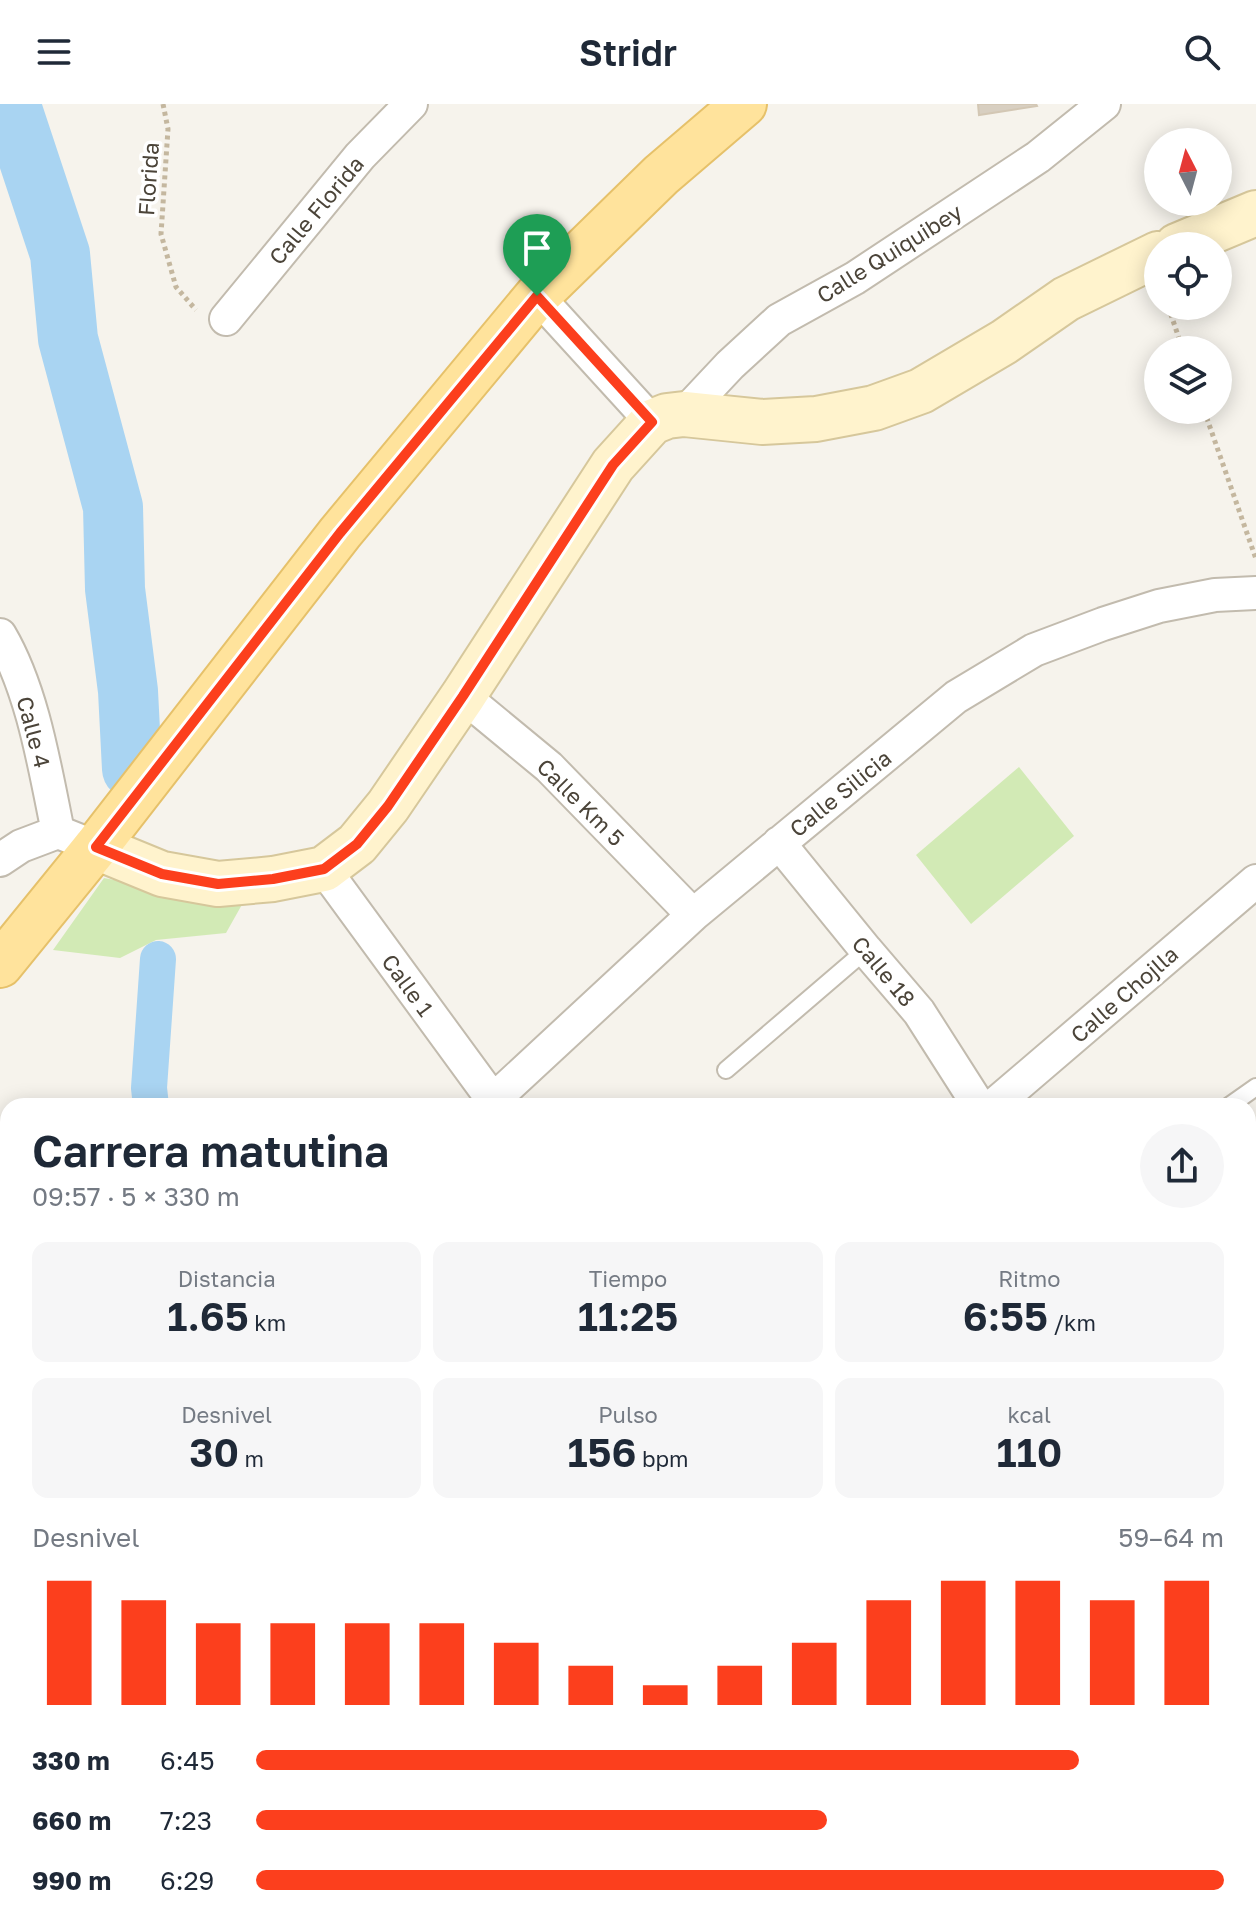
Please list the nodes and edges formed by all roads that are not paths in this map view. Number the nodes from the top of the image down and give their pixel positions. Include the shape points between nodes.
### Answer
1 (411, 104) edge
2 (744, 104) edge
3 (1104, 104) edge
4 (1256, 213) edge
5 (1211, 232) edge
6 (1144, 261) edge
7 (537, 296) junction
8 (226, 319) road end
9 (668, 418) junction
10 (1256, 593) edge
11 (0, 635) edge
12 (463, 696) junction
13 (77, 840) junction
14 (779, 843) junction
15 (0, 860) edge
16 (324, 869) junction
17 (1256, 881) edge
18 (693, 915) junction
19 (866, 950) junction
20 (0, 965) edge
21 (726, 1070) dead end
22 (486, 1098) edge
23 (495, 1098) edge
24 (974, 1098) edge
25 (1002, 1098) edge

1 - 8 street, Calle Florida via 360,156
2 - 7 main road via 661,175
3 - 9 street, Calle Quiquibey via 1038,157 855,278 779,320
4 - 5 main road
6 - 9 main road via 1066,299 921,391 874,408 762,422
7 - 9 street
7 - 13 main road
9 - 12 main road via 613,465
10 - 14 street, Calle Silicia via 1159,606 1034,650 956,697
11 - 13 street, Calle 4 via 13,658
12 - 16 main road via 388,806 357,844
12 - 18 street, Calle Km 5 via 549,767
13 - 15 street via 21,846
13 - 16 main road via 162,874 218,884
13 - 20 main road
14 - 18 street, Calle Silicia
14 - 19 street, Calle 18
16 - 22 street, Calle 1
17 - 25 street, Calle Chojlla
18 - 23 street, Calle Silicia
19 - 21 lane
19 - 24 street, Calle 18 via 919,1012

